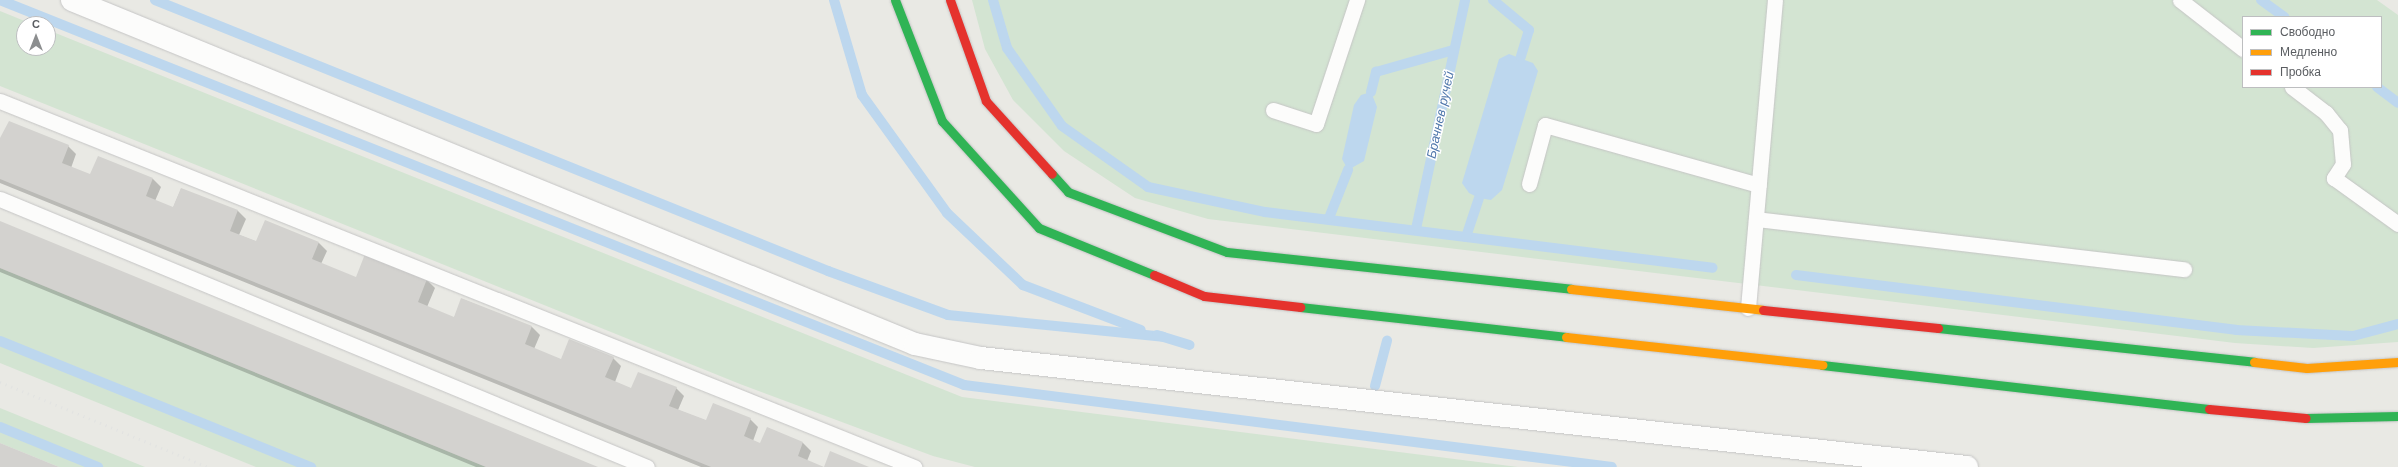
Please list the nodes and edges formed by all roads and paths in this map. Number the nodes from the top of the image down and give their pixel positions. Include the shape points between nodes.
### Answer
1 (72, 0) edge
2 (895, 0) edge
3 (950, 0) edge
4 (1357, 0) edge
5 (1775, 0) edge
6 (2180, 0) edge
7 (2242, 48) edge
8 (2293, 88) edge
9 (0, 101) edge
10 (1273, 110) dead end
11 (1529, 184) dead end
12 (1759, 185) junction
13 (0, 199) edge
14 (1756, 219) junction
15 (2398, 224) edge
16 (2184, 269) dead end
17 (1748, 308) junction
18 (2398, 362) edge
19 (2398, 416) edge
20 (647, 467) edge
21 (914, 467) edge
22 (1967, 467) edge

1 - 22 street via 915,344 982,358
2 - 19 street via 942,121 1039,228 1204,296 2192,407 2307,418
3 - 17 street via 986,101 1068,192 1227,252
4 - 10 lane via 1316,124
5 - 12 lane
6 - 7 lane
8 - 15 lane via 2326,113 2340,130 2342,164 2334,178
9 - 21 lane
11 - 12 lane via 1545,125
12 - 14 lane
13 - 20 lane
14 - 16 lane
14 - 17 lane
17 - 18 street via 2307,368

